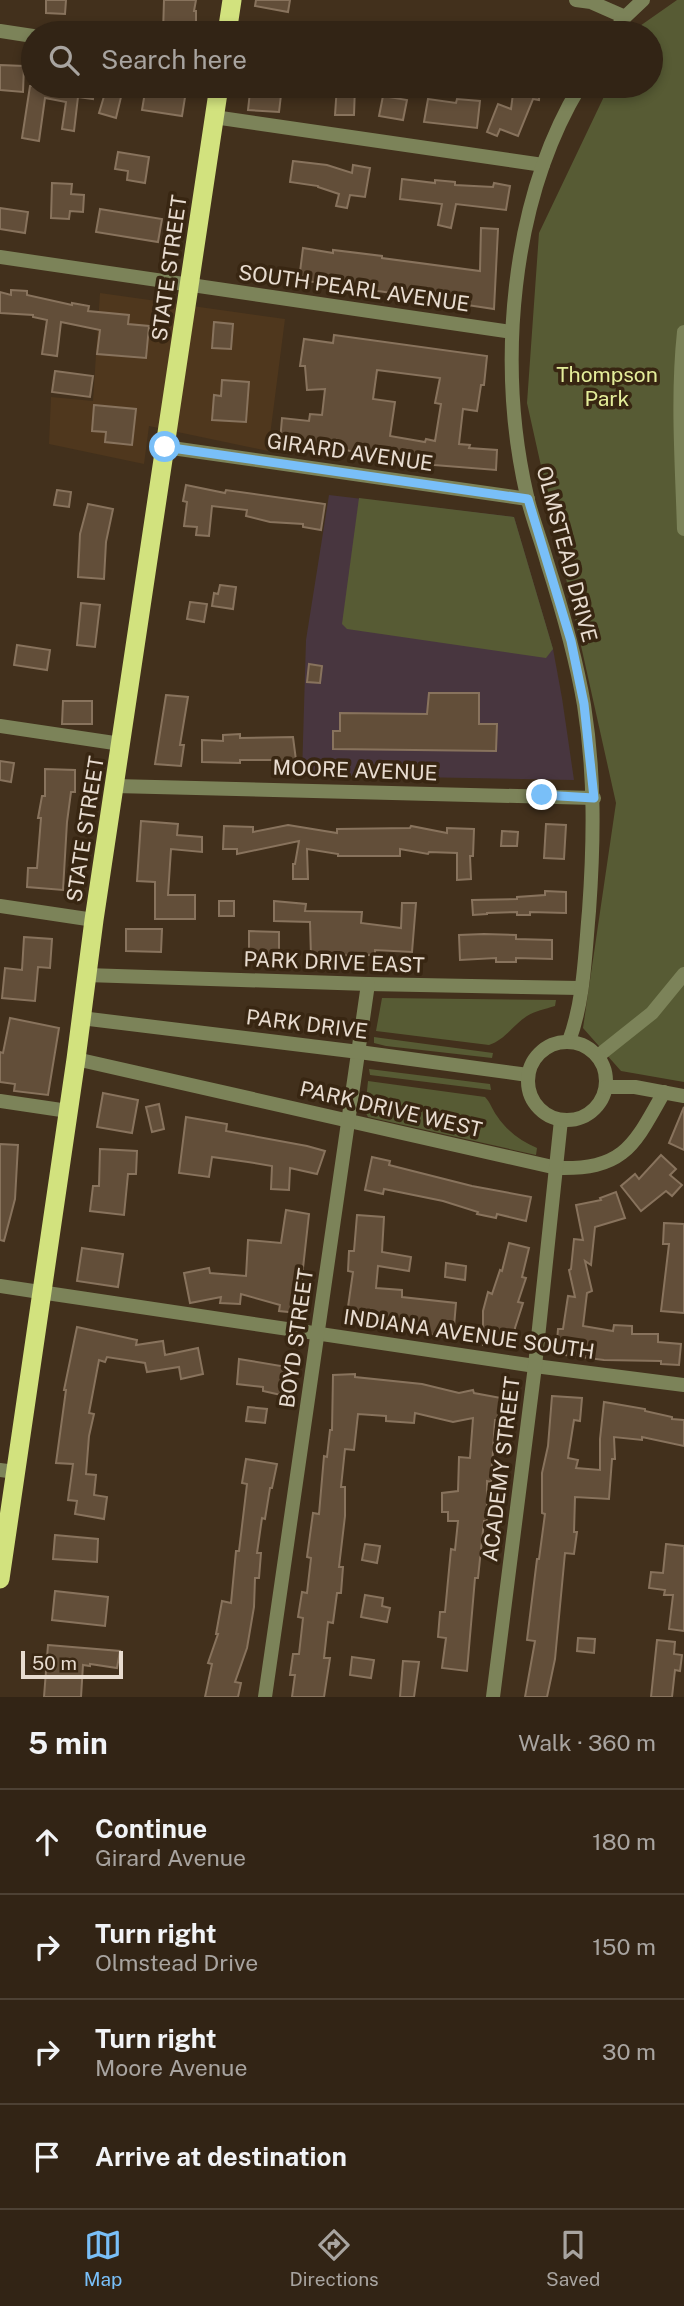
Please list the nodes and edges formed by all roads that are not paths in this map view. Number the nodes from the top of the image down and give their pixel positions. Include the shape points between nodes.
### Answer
1 (232, 0) edge
2 (576, 0) edge
3 (643, 0) edge
4 (625, 17) junction
5 (229, 21) edge
6 (622, 21) edge
7 (0, 31) edge
8 (21, 34) edge
9 (217, 98) edge
10 (574, 98) edge
11 (214, 117) junction
12 (543, 165) junction
13 (0, 257) edge
14 (190, 284) junction
15 (512, 332) junction
16 (684, 332) edge
17 (165, 447) junction
18 (528, 499) junction
19 (684, 529) edge
20 (0, 726) edge
21 (121, 744) junction
22 (115, 786) junction
23 (594, 798) junction
24 (0, 906) edge
25 (94, 920) junction
26 (684, 974) edge
27 (86, 975) junction
28 (368, 984) junction
29 (580, 988) junction
30 (81, 1018) junction
31 (569, 1041) junction
32 (359, 1052) junction
33 (598, 1056) junction
34 (76, 1059) junction
35 (528, 1075) junction
36 (606, 1087) junction
37 (664, 1092) junction
38 (684, 1096) edge
39 (0, 1101) edge
40 (68, 1111) junction
41 (561, 1120) junction
42 (348, 1122) junction
43 (557, 1168) junction
44 (0, 1286) edge
45 (40, 1292) junction
46 (317, 1334) junction
47 (535, 1366) junction
48 (684, 1385) edge
49 (7, 1471) edge
50 (0, 1579) edge
51 (265, 1697) edge
52 (493, 1697) edge

1 - 5 highway
2 - 4 street
3 - 4 street
4 - 6 street
7 - 8 street
9 - 11 highway, STATE STREET
10 - 12 street, OLMSTEAD DRIVE
11 - 12 street
11 - 14 highway, STATE STREET
12 - 15 street, OLMSTEAD DRIVE via 524,239
13 - 14 street, SOUTH PEARL AVENUE
14 - 15 street, SOUTH PEARL AVENUE
14 - 17 highway, STATE STREET
15 - 18 street, OLMSTEAD DRIVE via 513,404
16 - 19 street
17 - 18 street, GIRARD AVENUE
17 - 21 highway, STATE STREET
18 - 23 street, OLMSTEAD DRIVE via 571,641 584,704
20 - 21 street
21 - 22 highway, STATE STREET
22 - 23 street, MOORE AVENUE
22 - 25 highway, STATE STREET
23 - 29 street, OLMSTEAD DRIVE
24 - 25 street
25 - 27 highway, STATE STREET
26 - 33 street via 652,1013
27 - 28 street, PARK DRIVE EAST
27 - 30 highway, STATE STREET
28 - 29 street, PARK DRIVE EAST
28 - 32 street, BOYD STREET
29 - 31 street, OLMSTEAD DRIVE
30 - 32 street, PARK DRIVE
30 - 34 highway, STATE STREET
31 - 33 street
31 - 35 street via 546,1047
32 - 35 street, PARK DRIVE
32 - 42 street, BOYD STREET
33 - 36 street
34 - 40 highway, STATE STREET
34 - 42 street, PARK DRIVE WEST
35 - 41 street via 532,1099
36 - 37 street
36 - 41 street via 595,1109 585,1116
37 - 38 street
37 - 43 street, PARK DRIVE WEST via 637,1140 624,1153 581,1169
39 - 40 street
40 - 45 highway, STATE STREET
41 - 43 street, ACADEMY STREET
42 - 43 street, PARK DRIVE WEST
42 - 46 street, BOYD STREET
43 - 47 street, ACADEMY STREET
44 - 45 street, INDIANA AVENUE SOUTH
45 - 46 street, INDIANA AVENUE SOUTH
45 - 49 highway, STATE STREET
46 - 47 street, INDIANA AVENUE SOUTH
46 - 51 street, BOYD STREET
47 - 48 street, INDIANA AVENUE SOUTH
47 - 52 street, ACADEMY STREET
49 - 50 highway, STATE STREET

